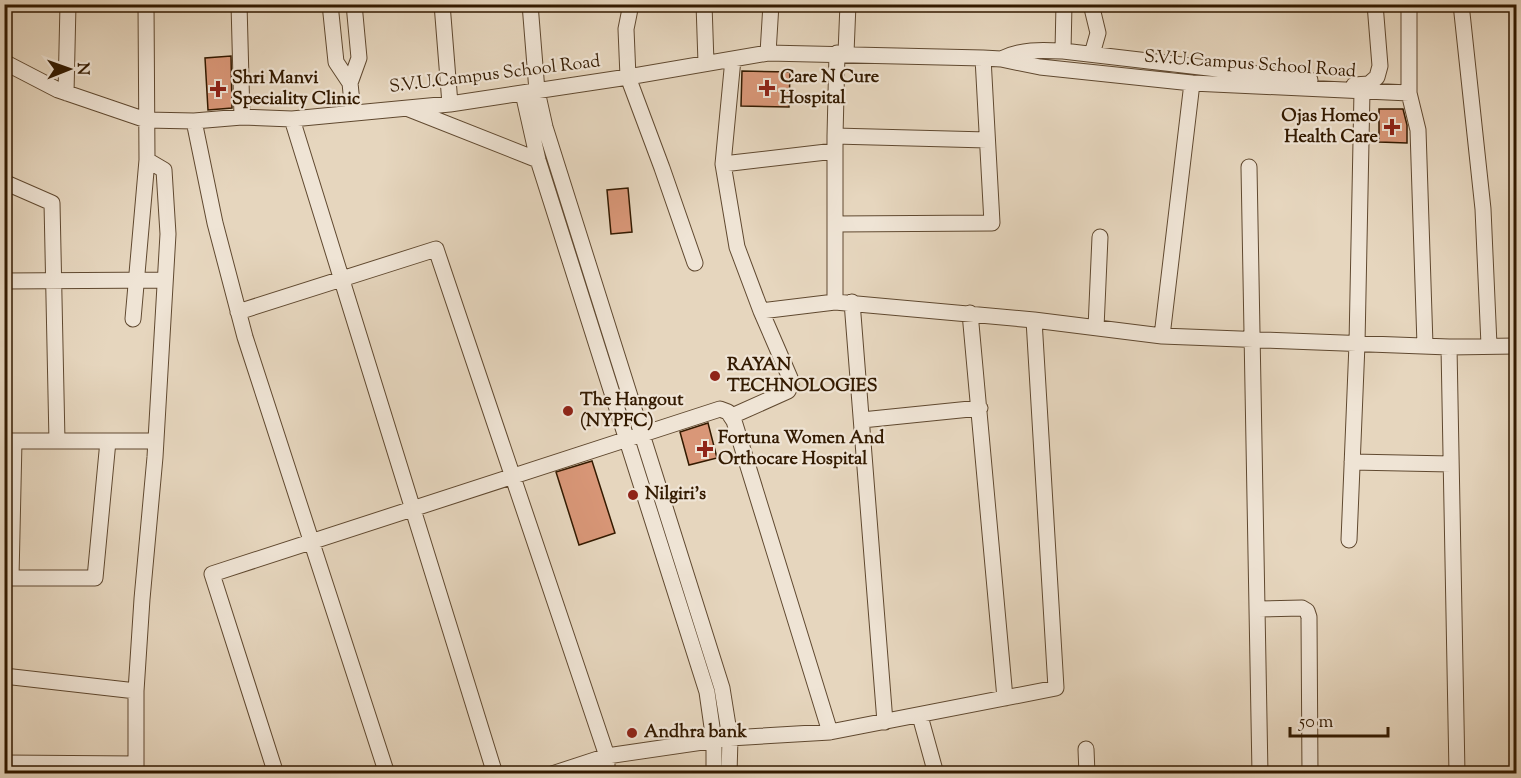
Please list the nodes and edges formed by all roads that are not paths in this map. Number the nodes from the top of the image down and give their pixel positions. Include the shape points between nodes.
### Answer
1 (68, 4) edge
2 (146, 4) edge
3 (239, 4) edge
4 (330, 4) edge
5 (354, 4) edge
6 (442, 4) edge
7 (530, 4) edge
8 (631, 4) edge
9 (704, 4) edge
10 (771, 4) edge
11 (848, 4) edge
12 (1064, 4) edge
13 (1091, 4) edge
14 (1375, 4) edge
15 (1409, 4) edge
16 (1461, 4) edge
17 (1063, 51) junction
18 (768, 53) junction
19 (842, 53) junction
20 (1092, 54) junction
21 (983, 58) junction
22 (733, 59) junction
23 (1001, 59) junction
24 (4, 63) edge
25 (706, 63) junction
26 (628, 77) junction
27 (350, 83) junction
28 (1192, 83) junction
29 (1362, 91) junction
30 (530, 92) junction
31 (66, 93) junction
32 (1409, 93) junction
33 (450, 104) junction
34 (406, 107) junction
35 (352, 113) junction
36 (242, 117) junction
37 (292, 119) junction
38 (146, 120) junction
39 (194, 121) junction
40 (987, 140) junction
41 (835, 143) junction
42 (147, 160) junction
43 (538, 160) junction
44 (723, 164) junction
45 (1249, 166) dead end
46 (4, 182) edge
47 (836, 224) junction
48 (1100, 237) dead end
49 (695, 263) dead end
50 (343, 278) junction
51 (165, 280) junction
52 (4, 281) edge
53 (136, 281) junction
54 (54, 282) junction
55 (835, 302) junction
56 (852, 303) junction
57 (761, 311) junction
58 (238, 312) junction
59 (970, 313) junction
60 (133, 320) dead end
61 (1034, 320) junction
62 (1096, 328) junction
63 (1162, 336) junction
64 (1253, 340) junction
65 (1357, 344) junction
66 (1425, 345) junction
67 (1489, 345) junction
68 (1516, 346) edge
69 (1449, 347) junction
70 (980, 408) junction
71 (732, 416) junction
72 (862, 420) junction
73 (635, 436) junction
74 (9, 441) edge
75 (57, 441) junction
76 (108, 441) junction
77 (156, 441) junction
78 (1352, 462) junction
79 (1451, 464) junction
80 (513, 478) junction
81 (414, 510) junction
82 (1348, 540) dead end
83 (311, 542) junction
84 (8, 578) edge
85 (1258, 609) junction
86 (4, 676) edge
87 (136, 691) junction
88 (1005, 698) junction
89 (920, 716) junction
90 (885, 722) junction
91 (830, 732) junction
92 (722, 740) junction
93 (1086, 749) dead end
94 (607, 756) junction
95 (4, 762) edge
96 (136, 769) edge
97 (6, 774) edge
98 (276, 774) edge
99 (387, 774) edge
100 (495, 774) edge
101 (552, 774) edge
102 (607, 774) edge
103 (714, 774) edge
104 (729, 774) edge
105 (936, 774) edge
106 (1087, 774) edge
107 (1260, 774) edge
108 (1310, 774) edge
109 (1456, 774) edge

1 - 31 street
2 - 38 street
3 - 36 street
4 - 27 street via 336,62
5 - 27 street via 359,58
6 - 33 street
7 - 30 street
8 - 26 street via 626,29
9 - 25 street
10 - 18 street
11 - 19 street
12 - 17 street
13 - 20 street via 1098,33
14 - 20 street, S.V.U.Campus School Road via 1380,66 1370,84
15 - 32 street
16 - 67 street via 1483,209
17 - 20 street, S.V.U.Campus School Road
17 - 23 street, S.V.U.Campus School Road via 1014,52
18 - 19 street, S.V.U.Campus School Road
18 - 22 street, S.V.U.Campus School Road
19 - 21 street, S.V.U.Campus School Road
19 - 41 street
21 - 23 street, S.V.U.Campus School Road
21 - 40 street
22 - 25 street, S.V.U.Campus School Road
22 - 44 street
23 - 28 street, S.V.U.Campus School Road via 1040,67
24 - 31 street, S.V.U.Campus School Road
25 - 26 street, S.V.U.Campus School Road
26 - 30 street, S.V.U.Campus School Road
26 - 49 street
27 - 35 street
28 - 29 street, S.V.U.Campus School Road
28 - 63 street
29 - 32 street, S.V.U.Campus School Road
29 - 65 street
30 - 33 street, S.V.U.Campus School Road
30 - 43 street
30 - 73 street via 556,164
31 - 38 street, S.V.U.Campus School Road
32 - 66 street via 1418,130
33 - 34 street, S.V.U.Campus School Road
34 - 35 street, S.V.U.Campus School Road
34 - 43 street
35 - 37 street, S.V.U.Campus School Road
36 - 37 street, S.V.U.Campus School Road
36 - 39 street, S.V.U.Campus School Road
37 - 50 street
38 - 39 street, S.V.U.Campus School Road
38 - 42 street
39 - 58 street
40 - 41 street
40 - 47 street via 992,223
41 - 44 street
41 - 47 street
42 - 51 street via 164,170 168,234
42 - 53 street
43 - 73 street
44 - 57 street via 737,247
45 - 64 street
46 - 54 street via 52,203
47 - 55 street
48 - 62 street
50 - 58 street
50 - 80 street via 436,249
50 - 81 street
51 - 53 street
51 - 77 street
52 - 54 street
53 - 54 street
53 - 60 street
54 - 75 street
55 - 56 street
55 - 57 street
56 - 59 street
56 - 72 street
57 - 71 street via 791,385 788,391
58 - 83 street
59 - 61 street
59 - 70 street
61 - 62 street
61 - 88 street via 1056,688
62 - 63 street
63 - 64 street
64 - 65 street
64 - 85 street
65 - 66 street
65 - 78 street
66 - 69 street
67 - 68 street
67 - 69 street
69 - 79 street
70 - 72 street
70 - 88 street
71 - 73 street via 724,410 713,410
71 - 91 street
72 - 90 street
73 - 80 street
73 - 92 street
74 - 75 street
74 - 84 street
75 - 76 street
76 - 77 street
76 - 84 street via 95,578
77 - 87 street
78 - 79 street
78 - 82 street
79 - 109 street
80 - 81 street
80 - 94 street
81 - 83 street
81 - 100 street
83 - 98 street via 212,574
83 - 99 street
85 - 107 street
85 - 108 street via 1302,608 1309,617
86 - 87 street
87 - 96 street
88 - 89 street
89 - 90 street
89 - 105 street
90 - 91 street
91 - 92 street
92 - 94 street
92 - 103 street
92 - 104 street
93 - 106 street
94 - 101 street
94 - 102 street
95 - 96 street
95 - 97 street

